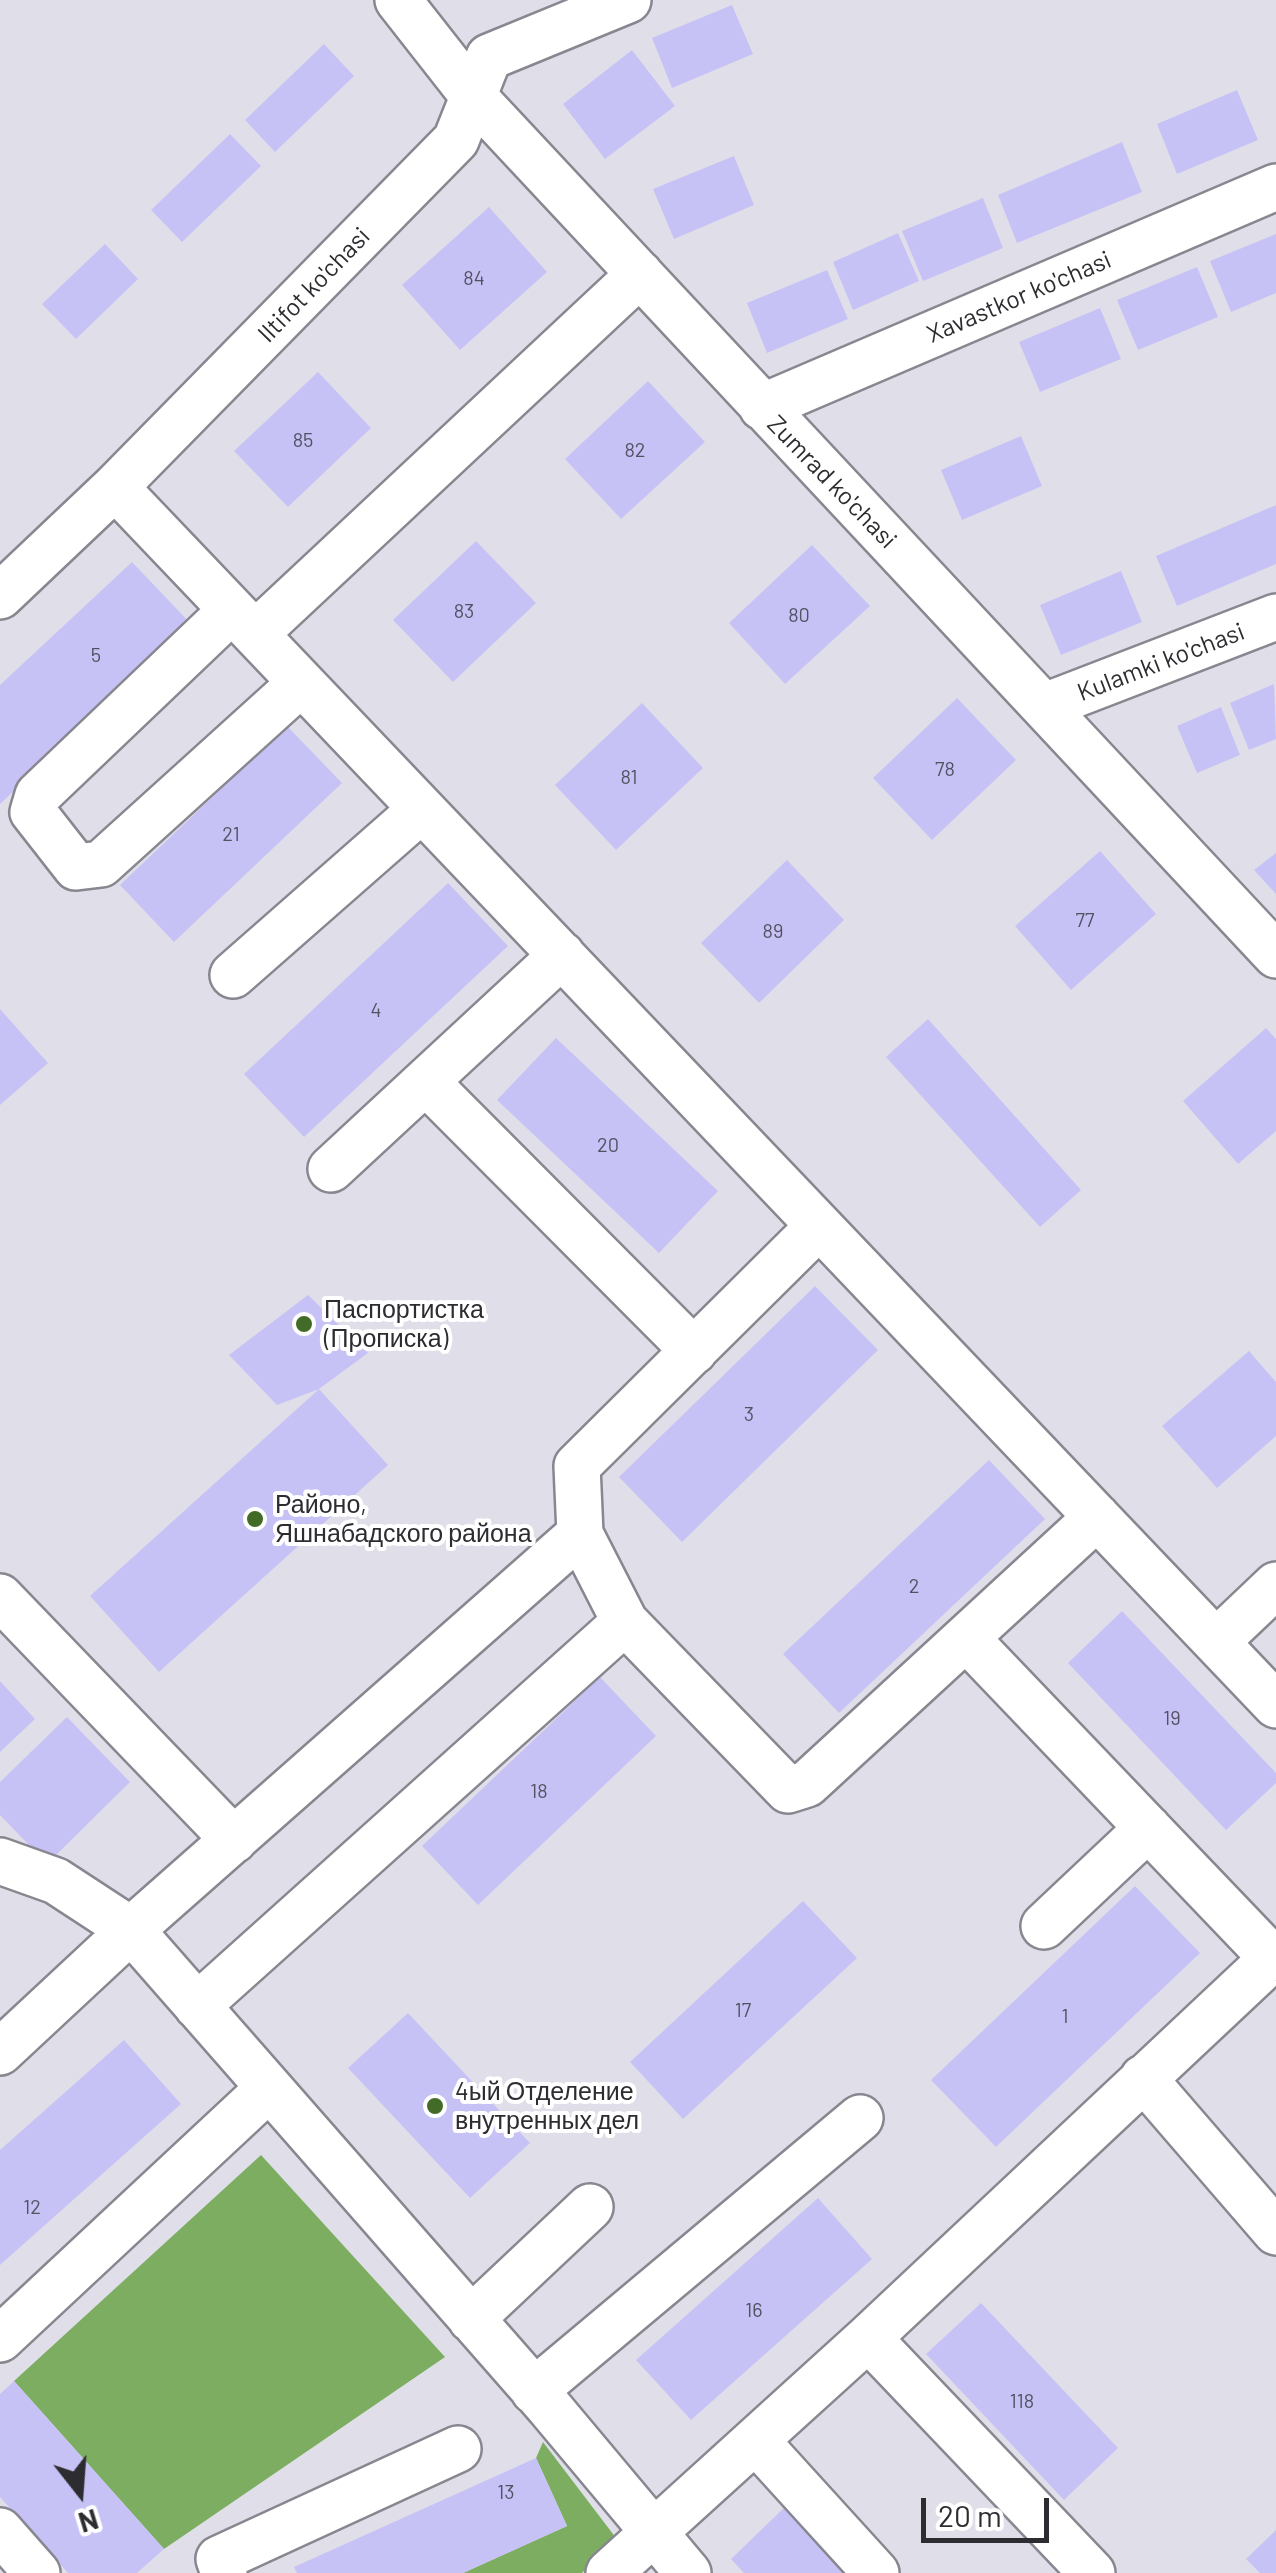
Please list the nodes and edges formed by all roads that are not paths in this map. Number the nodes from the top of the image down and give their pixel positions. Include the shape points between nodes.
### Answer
1 (398, 0) edge
2 (628, 0) edge
3 (474, 97) junction
4 (1276, 187) edge
5 (640, 274) junction
6 (762, 407) junction
7 (115, 488) junction
8 (0, 596) edge
9 (1276, 617) edge
10 (244, 622) junction
11 (301, 682) junction
12 (1046, 706) junction
13 (422, 810) junction
14 (1276, 954) edge
15 (562, 956) junction
16 (232, 974) dead end
17 (427, 1083) junction
18 (331, 1169) dead end
19 (819, 1226) junction
20 (694, 1351) junction
21 (1097, 1517) junction
22 (580, 1534) junction
23 (1276, 1585) edge
24 (0, 1597) edge
25 (625, 1622) junction
26 (966, 1638) junction
27 (1216, 1642) junction
28 (1276, 1705) edge
29 (1148, 1828) junction
30 (234, 1840) junction
31 (0, 1862) edge
32 (1044, 1926) dead end
33 (131, 1930) junction
34 (1274, 1957) edge
35 (197, 2006) junction
36 (0, 2052) edge
37 (1143, 2078) junction
38 (268, 2089) junction
39 (860, 2118) dead end
40 (590, 2207) dead end
41 (1276, 2232) edge
42 (470, 2319) junction
43 (868, 2338) junction
44 (0, 2339) edge
45 (534, 2391) junction
46 (756, 2441) junction
47 (458, 2449) dead end
48 (0, 2531) edge
49 (652, 2533) junction
50 (215, 2568) edge
51 (37, 2573) edge
52 (609, 2573) edge
53 (688, 2573) edge
54 (876, 2573) edge
55 (1092, 2573) edge

1 - 3 street, Zumrad ko'chasi
2 - 3 street, Iltifot ko'chasi via 489,57
3 - 5 street, Zumrad ko'chasi
3 - 7 street, Iltifot ko'chasi via 456,140
4 - 6 street, Xavastkor ko'chasi
5 - 6 street, Zumrad ko'chasi
5 - 10 street
6 - 12 street, Zumrad ko'chasi
7 - 8 street, Iltifot ko'chasi
7 - 10 street
9 - 12 street, Kulamki ko'chasi
10 - 11 street
10 - 11 street via 38,795 33,812 76,868 101,864
11 - 13 street
12 - 14 street, Zumrad ko'chasi
13 - 15 street
13 - 16 street
15 - 17 street
15 - 19 street
17 - 18 street
17 - 20 street
19 - 20 street
19 - 21 street
20 - 22 street via 578,1466
21 - 26 street
21 - 27 street
22 - 25 street
22 - 30 street
23 - 27 street
24 - 30 street
25 - 26 street via 788,1790 807,1784
25 - 35 street
26 - 29 street
27 - 28 street
29 - 32 street
29 - 34 street
30 - 33 street
31 - 33 street via 56,1880
33 - 35 street
33 - 36 street
34 - 37 street
35 - 38 street
37 - 41 street
37 - 43 street
38 - 42 street
38 - 44 street
39 - 45 street
40 - 42 street
42 - 45 street
43 - 46 street
43 - 55 street
45 - 49 street
46 - 49 street
46 - 54 street
47 - 50 street
48 - 51 street
49 - 52 street
49 - 53 street

